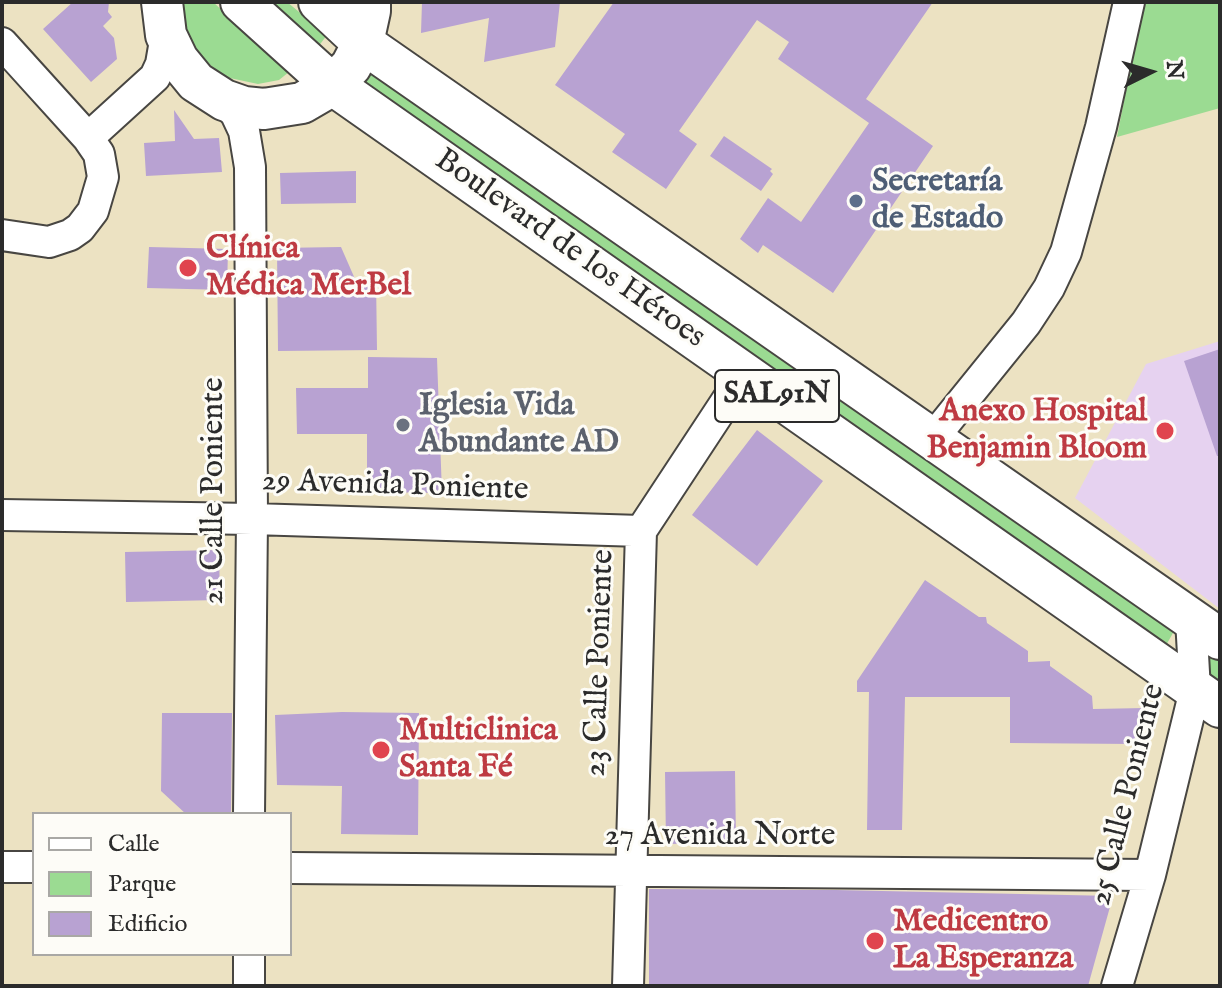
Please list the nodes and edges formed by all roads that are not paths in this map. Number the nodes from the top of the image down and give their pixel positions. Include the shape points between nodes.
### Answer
1 (241, 2) edge
2 (319, 2) edge
3 (370, 2) edge
4 (1129, 2) edge
5 (164, 18) edge
6 (2, 43) edge
7 (363, 43) junction
8 (155, 77) junction
9 (333, 85) junction
10 (210, 91) junction
11 (285, 108) junction
12 (88, 138) junction
13 (250, 167) junction
14 (2, 235) edge
15 (745, 373) junction
16 (933, 438) junction
17 (2, 515) edge
18 (252, 519) junction
19 (641, 531) junction
20 (1206, 629) edge
21 (1207, 698) edge
22 (249, 812) edge
23 (2, 867) edge
24 (32, 867) edge
25 (292, 868) edge
26 (630, 872) junction
27 (1150, 875) junction
28 (249, 956) edge
29 (249, 986) edge
30 (628, 986) edge
31 (1117, 986) edge

1 - 9 main road, Boulevard de los Héroes / SAL91N
2 - 7 main road, Boulevard de los Héroes / SAL91N
3 - 7 main road
4 - 16 street via 1066,252 1026,323
5 - 8 street via 165,50
5 - 10 main road via 178,60
6 - 12 street
7 - 9 main road
7 - 16 main road, Boulevard de los Héroes / SAL91N
8 - 10 street via 183,77
8 - 12 street
9 - 11 main road
9 - 15 main road, Boulevard de los Héroes / SAL91N
10 - 11 main road via 244,107
10 - 13 street, 21 Calle Poniente via 236,114
11 - 13 street, 21 Calle Poniente via 261,134
12 - 14 street via 99,154 103,177 93,211 80,228 49,242
13 - 18 street, 21 Calle Poniente
15 - 19 street, 23 Calle Poniente
15 - 21 main road, Boulevard de los Héroes / SAL91N
16 - 20 main road, Boulevard de los Héroes / SAL91N
17 - 18 street, 29 Avenida Poniente
18 - 19 street, 29 Avenida Poniente
18 - 22 street, 21 Calle Poniente
19 - 26 street, 23 Calle Poniente
20 - 21 street, 25 Calle Poniente
21 - 27 street, 25 Calle Poniente
23 - 24 street
25 - 26 street, 27 Avenida Norte
26 - 27 street, 27 Avenida Norte
26 - 30 street, 23 Calle Poniente
27 - 31 street, 25 Calle Poniente
28 - 29 street

